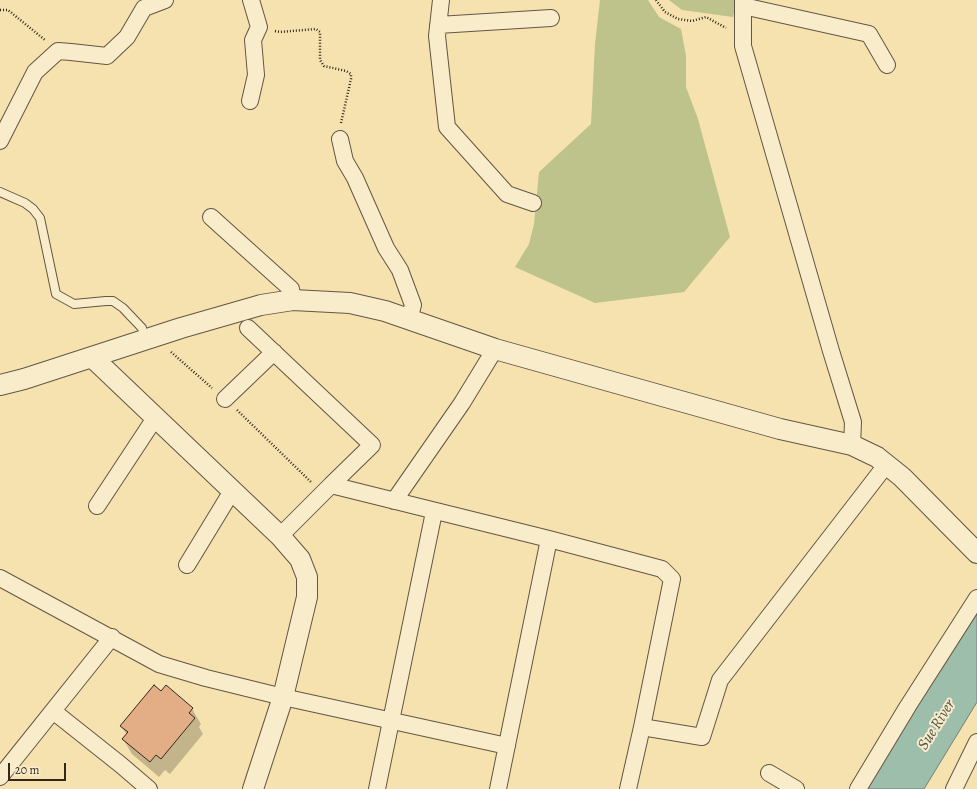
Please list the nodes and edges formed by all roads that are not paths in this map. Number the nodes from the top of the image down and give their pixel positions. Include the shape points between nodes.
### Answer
1 (165, 0) edge
2 (251, 0) edge
3 (441, 0) edge
4 (743, 3) edge
5 (551, 18) dead end
6 (438, 25) junction
7 (887, 65) dead end
8 (250, 101) dead end
9 (340, 139) road end
10 (0, 141) edge
11 (0, 192) edge
12 (534, 203) dead end
13 (211, 217) dead end
14 (293, 300) junction
15 (409, 320) junction
16 (248, 328) dead end
17 (145, 339) junction
18 (495, 349) junction
19 (274, 352) junction
20 (92, 357) junction
21 (0, 385) edge
22 (225, 399) road end
23 (155, 418) junction
24 (852, 445) junction
25 (886, 465) junction
26 (326, 489) junction
27 (232, 491) junction
28 (394, 501) junction
29 (97, 506) dead end
30 (434, 512) junction
31 (280, 536) junction
32 (549, 539) junction
33 (977, 553) edge
34 (187, 565) dead end
35 (0, 578) edge
36 (977, 598) edge
37 (112, 637) junction
38 (282, 697) junction
39 (53, 711) junction
40 (391, 721) junction
41 (642, 727) junction
42 (977, 742) edge
43 (507, 746) junction
44 (769, 773) dead end
45 (0, 777) edge
46 (149, 789) edge
47 (253, 789) edge
48 (377, 789) edge
49 (498, 789) edge
50 (628, 789) edge
51 (796, 789) edge
52 (858, 789) edge
53 (954, 789) edge

1 - 10 street via 144,8 127,38 107,56 58,51 35,72
2 - 8 street via 259,27 253,40 256,75
3 - 6 street
4 - 7 street via 869,34
4 - 24 street via 743,46 853,422
5 - 6 street
6 - 12 street via 446,127 507,194
9 - 15 street via 345,161 386,248 400,270 413,305
11 - 17 lane via 25,203 40,218 56,294 74,304 113,301 142,328
13 - 14 street via 291,289
14 - 15 street via 350,303 386,311
14 - 17 street via 240,310
15 - 18 street
16 - 19 street
17 - 20 street
18 - 24 street via 780,430
18 - 28 street via 462,403
19 - 22 street
19 - 26 street via 372,445
20 - 21 street
20 - 23 street
23 - 27 street
23 - 29 street
24 - 25 street via 877,457
25 - 33 street via 902,477
25 - 41 street via 720,680 702,737
26 - 28 street
26 - 31 street
27 - 31 street
27 - 34 street
28 - 30 street
30 - 32 street
30 - 40 street
31 - 38 street via 300,560 307,577 307,597
32 - 41 street via 662,569 672,579
32 - 43 street
35 - 37 street
36 - 52 street
37 - 38 street via 159,664
37 - 39 street
38 - 40 street
38 - 47 street
39 - 45 street
39 - 46 street
40 - 43 street
40 - 48 street
41 - 50 street
42 - 53 street
43 - 49 street
44 - 51 street

